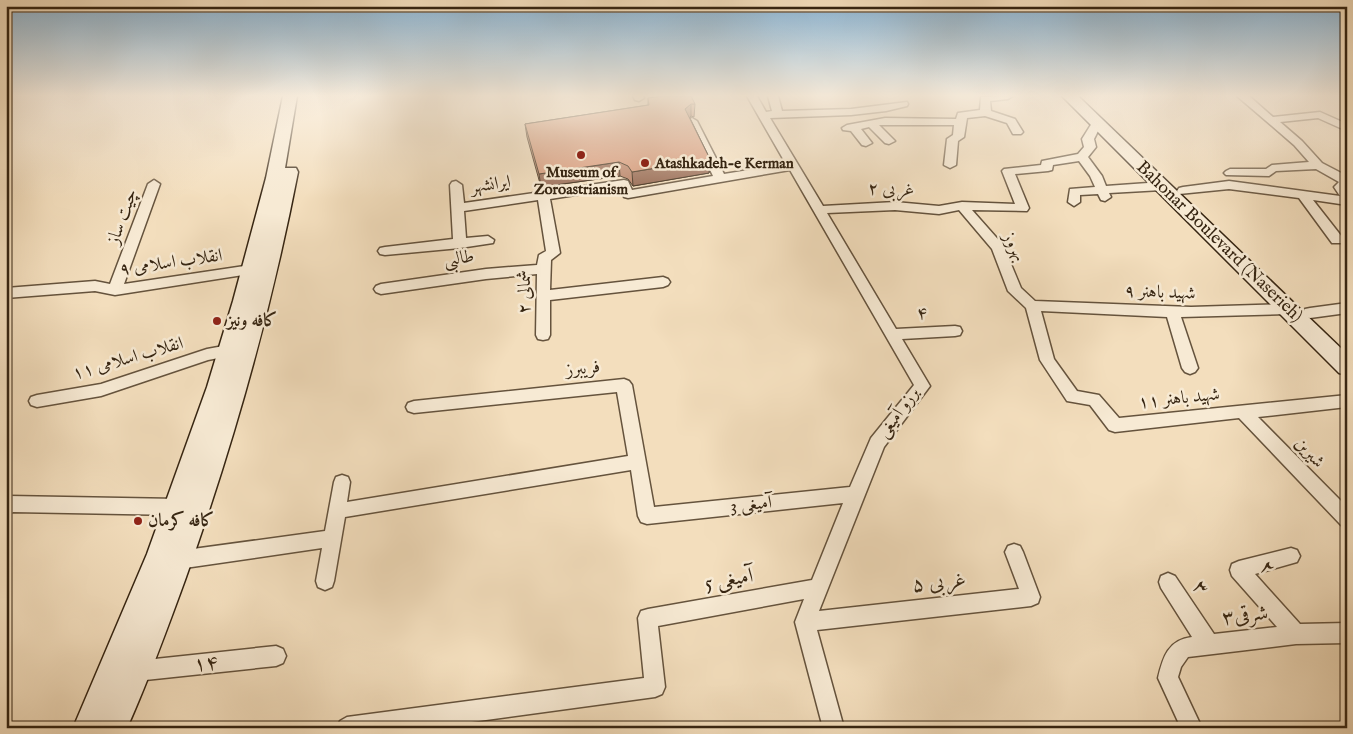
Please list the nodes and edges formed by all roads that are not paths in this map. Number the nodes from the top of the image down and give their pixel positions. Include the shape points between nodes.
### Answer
1 (283, 130) edge
2 (296, 130) edge
3 (697, 130) edge
4 (772, 130) edge
5 (854, 130) edge
6 (878, 130) edge
7 (959, 130) edge
8 (1093, 130) edge
9 (1104, 130) edge
10 (1119, 130) edge
11 (1284, 130) edge
12 (889, 142) dead end
13 (866, 143) dead end
14 (1082, 157) junction
15 (950, 165) dead end
16 (1318, 165) junction
17 (793, 166) junction
18 (720, 178) junction
19 (154, 184) dead end
20 (456, 185) dead end
21 (1162, 186) junction
22 (1239, 186) junction
23 (1183, 192) junction
24 (1104, 194) junction
25 (1303, 195) junction
26 (543, 196) junction
27 (1347, 197) edge
28 (1347, 201) edge
29 (1074, 202) dead end
30 (962, 206) junction
31 (458, 208) junction
32 (819, 210) junction
33 (1204, 219) junction
34 (488, 240) dead end
35 (1338, 240) dead end
36 (460, 244) junction
37 (386, 251) dead end
38 (543, 269) junction
39 (251, 270) junction
40 (663, 282) dead end
41 (381, 289) dead end
42 (115, 290) junction
43 (6, 293) edge
44 (543, 296) junction
45 (1032, 306) junction
46 (1347, 308) edge
47 (1287, 309) junction
48 (1310, 313) junction
49 (1173, 314) junction
50 (955, 331) dead end
51 (892, 334) junction
52 (543, 335) dead end
53 (1347, 349) edge
54 (229, 351) junction
55 (1347, 367) edge
56 (1190, 368) dead end
57 (37, 401) dead end
58 (1347, 401) edge
59 (414, 406) dead end
60 (1244, 413) junction
61 (637, 462) junction
62 (342, 482) dead end
63 (856, 494) junction
64 (6, 507) edge
65 (178, 507) junction
66 (337, 511) junction
67 (647, 516) joint
68 (1347, 519) edge
69 (332, 538) junction
70 (1014, 552) dead end
71 (1291, 556) dead end
72 (178, 560) junction
73 (325, 581) dead end
74 (1168, 582) dead end
75 (818, 588) junction
76 (805, 622) junction
77 (1347, 633) edge
78 (1296, 634) junction
79 (1209, 645) junction
80 (276, 656) dead end
81 (136, 672) junction
82 (88, 728) edge
83 (112, 728) edge
84 (347, 728) edge
85 (834, 728) edge
86 (1192, 728) edge

1 - 39 main road
2 - 72 main road via 248,348 230,413
3 - 18 street
4 - 17 street, برزو آمیغی
5 - 13 street
6 - 12 street
7 - 15 street via 958,137 953,138
8 - 14 street via 1088,139 1090,147
9 - 21 main road, Bahonar Boulevard (Naserieh)
10 - 23 main road, Bahonar Boulevard (Naserieh)
11 - 16 street
14 - 24 street
14 - 30 street, ۲ غربی via 1046,163 1048,168 1008,171 1023,208
16 - 22 street via 1272,168 1269,172 1230,173
16 - 27 street via 1347,182 1340,187
17 - 18 street
17 - 32 street, برزو آمیغی
18 - 26 street, ایرانشهر via 628,194 624,184
19 - 42 street, چیت ساز
20 - 31 street
21 - 24 street
21 - 33 main road, Bahonar Boulevard (Naserieh)
22 - 23 street
22 - 25 street
23 - 33 main road, Bahonar Boulevard (Naserieh)
24 - 29 street via 1074,192
25 - 28 street
25 - 35 street
26 - 31 street, ایرانشهر
26 - 38 street, ۲ شمالی via 553,253 544,258
30 - 32 street, ۲ غربی via 939,210 895,206
30 - 45 street, بهروز via 998,248 1015,291
31 - 36 street, ایرانشهر
32 - 51 street, برزو آمیغی
33 - 47 main road, Bahonar Boulevard (Naserieh)
33 - 48 main road, Bahonar Boulevard (Naserieh)
34 - 36 street
36 - 37 street
38 - 41 street, طالبی
38 - 44 street, ۲ شمالی
39 - 42 street, انقلاب اسلامی ۹
39 - 54 main road
40 - 44 street
42 - 43 street, انقلاب اسلامی ۹ via 95,286
44 - 52 street, ۲ شمالی
45 - 49 street, شهید باهنر ۹
45 - 60 street, شهید باهنر ۱۱ via 1047,360 1072,398 1094,398 1115,425
46 - 48 street
47 - 49 street, شهید باهنر ۹
47 - 55 main road, Bahonar Boulevard (Naserieh)
48 - 53 main road, Bahonar Boulevard (Naserieh)
49 - 56 street
50 - 51 street, ۴
51 - 63 street, برزو آمیغی via 922,386 877,443
54 - 57 street, انقلاب اسلامی ۱۱ via 207,355 101,390
54 - 65 main road
58 - 60 street, شهید باهنر ۱۱
59 - 61 street, فریبرز via 624,385
60 - 68 street, شیرین
61 - 66 street
61 - 67 street, فریبرز
62 - 66 street
63 - 67 street, آمیغی 3
63 - 75 street, برزو آمیغی
64 - 65 street via 9,504
65 - 82 main road
66 - 69 street
69 - 72 street
69 - 73 street
70 - 76 street, ۵ غربی via 1031,596
71 - 78 street, ۲ via 1239,570
72 - 81 main road
74 - 79 street, ۳
75 - 76 street, برزو آمیغی
75 - 84 street, آمیغی 5 via 648,618 655,687
76 - 85 street
77 - 78 street, شرقی۳
78 - 79 street, شرقی۳
79 - 86 street, شرقی۳ via 1183,648 1172,662 1168,678
80 - 81 street, ۱۴
81 - 83 main road

